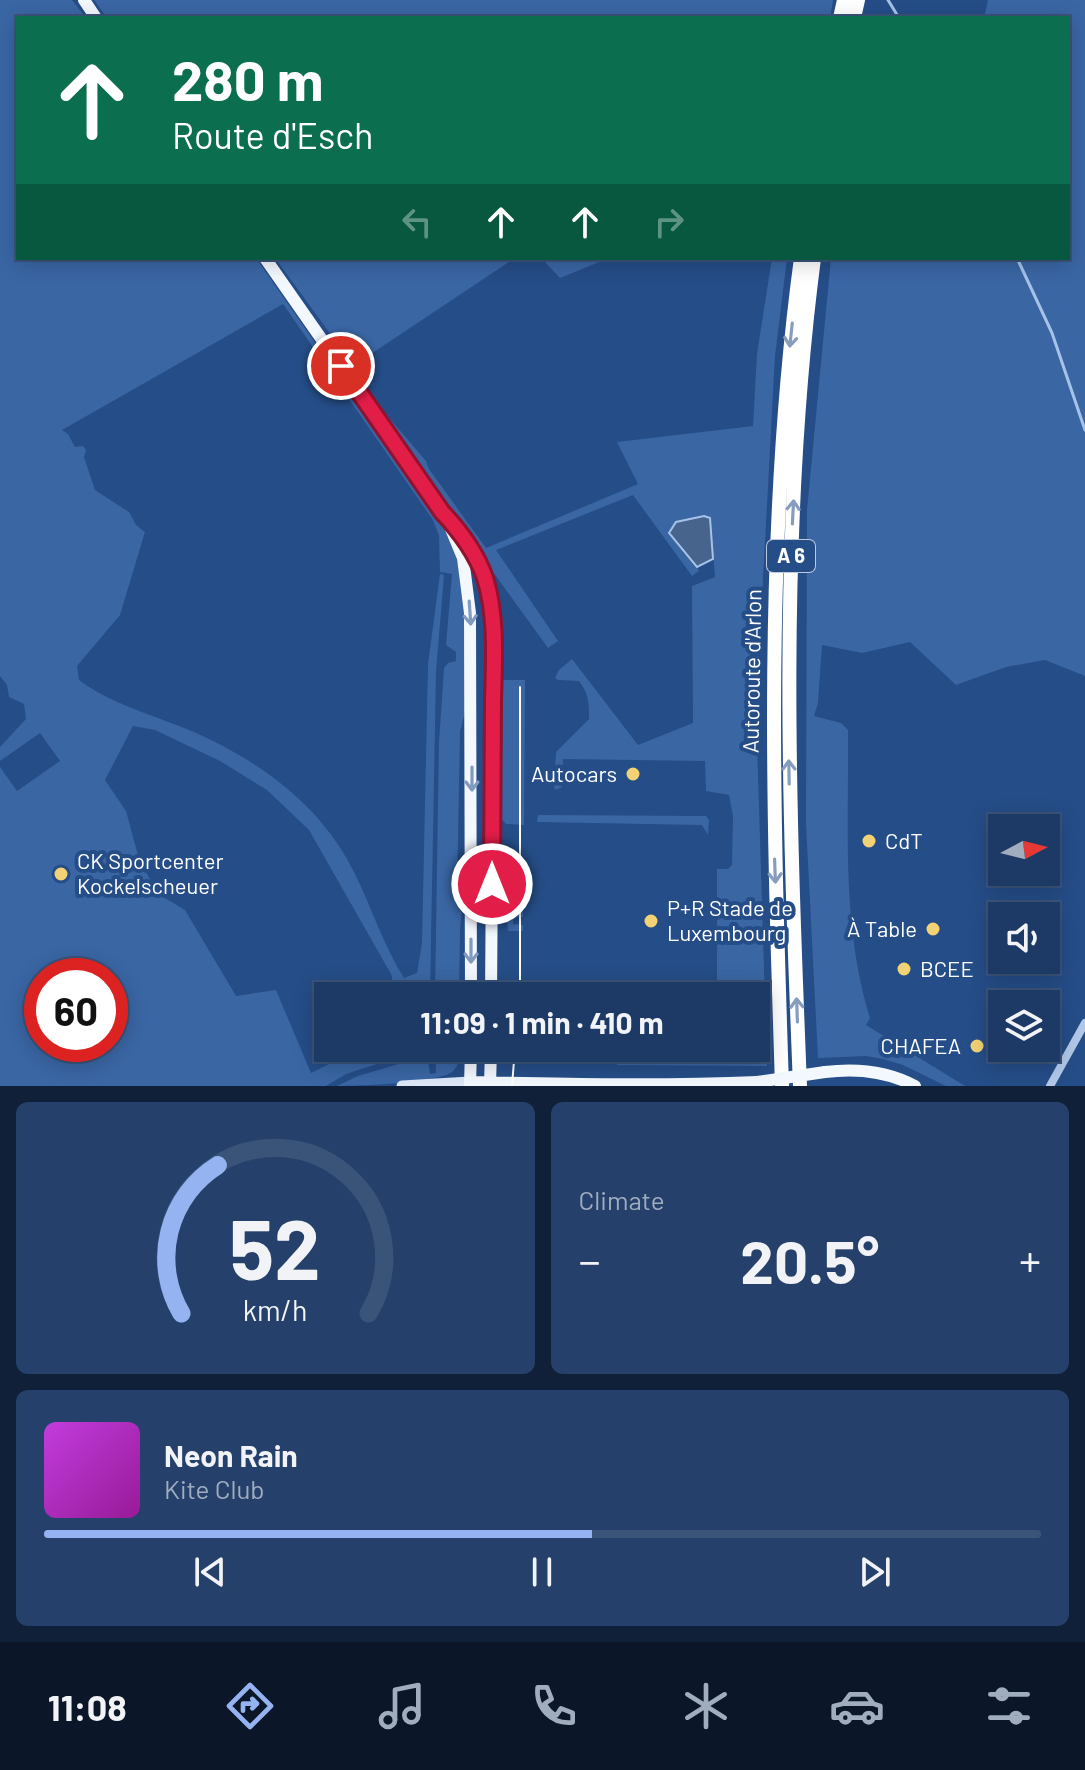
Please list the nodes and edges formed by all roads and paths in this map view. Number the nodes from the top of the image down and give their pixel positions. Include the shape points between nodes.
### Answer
1 (266, 260) edge
2 (801, 260) edge
3 (814, 260) edge
4 (442, 512) junction
5 (471, 982) edge
6 (491, 982) edge
7 (1085, 1023) edge
8 (471, 1062) edge
9 (491, 1062) edge
10 (470, 1084) edge
11 (490, 1084) edge
12 (402, 1086) edge
13 (715, 1086) edge
14 (782, 1086) edge
15 (800, 1086) edge
16 (915, 1086) edge
17 (1050, 1086) edge

1 - 4 main road
2 -> 14 highway, Autoroute d'Arlon / A 6 via 783,413 774,598 773,820
15 -> 3 highway, Autoroute d'Arlon / A 6 via 791,850 790,599
4 -> 5 main road via 463,558 470,613
4 - 6 main road via 479,563 492,620
7 - 17 street
8 - 10 main road
9 - 11 main road
10 - 11 main road
10 - 12 main road
11 - 13 main road
13 - 16 main road, bridge via 844,1069 878,1072

